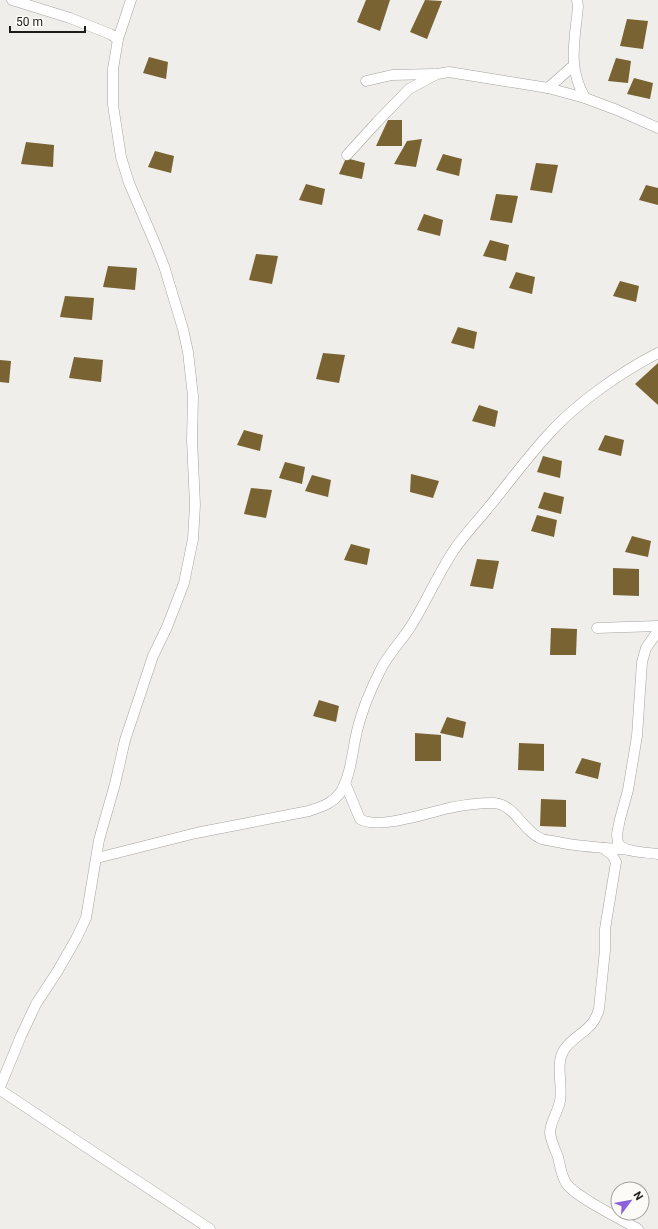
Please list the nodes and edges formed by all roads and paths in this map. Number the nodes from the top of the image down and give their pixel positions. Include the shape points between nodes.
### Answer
1 (12, 0) edge
2 (130, 0) edge
3 (577, 0) edge
4 (118, 39) junction
5 (573, 66) junction
6 (436, 74) junction
7 (366, 81) dead end
8 (548, 88) junction
9 (585, 98) junction
10 (658, 128) edge
11 (347, 155) dead end
12 (658, 353) edge
13 (658, 626) edge
14 (597, 628) dead end
15 (658, 631) edge
16 (345, 783) junction
17 (604, 848) junction
18 (629, 850) junction
19 (658, 854) edge
20 (97, 858) junction
21 (0, 1089) edge
22 (210, 1229) edge
23 (638, 1229) edge

1 - 4 street via 70,18
2 - 4 street
3 - 5 street
4 - 20 street via 113,69 113,105 121,157 128,183 164,266 188,352 193,396 195,505 193,539 184,583 136,702
5 - 8 street
5 - 9 street
6 - 7 street via 392,75
6 - 8 street via 449,72
6 - 11 street via 409,89
8 - 9 street
9 - 10 street
12 - 16 street via 606,386 548,434 454,551 411,626 379,672 358,726
13 - 14 street
15 - 18 street via 646,648 642,662 637,736 617,834 618,844
16 - 17 street via 360,819 365,821 385,822 451,808 494,803 501,804 514,813 526,829 542,839
16 - 20 street via 334,800 326,805 196,833
17 - 18 street
17 - 23 street via 612,854 616,862 605,929 598,1016 562,1055 560,1102 550,1133 566,1184 583,1198
18 - 19 street
20 - 21 street via 86,918 69,952 36,1004
21 - 22 street

